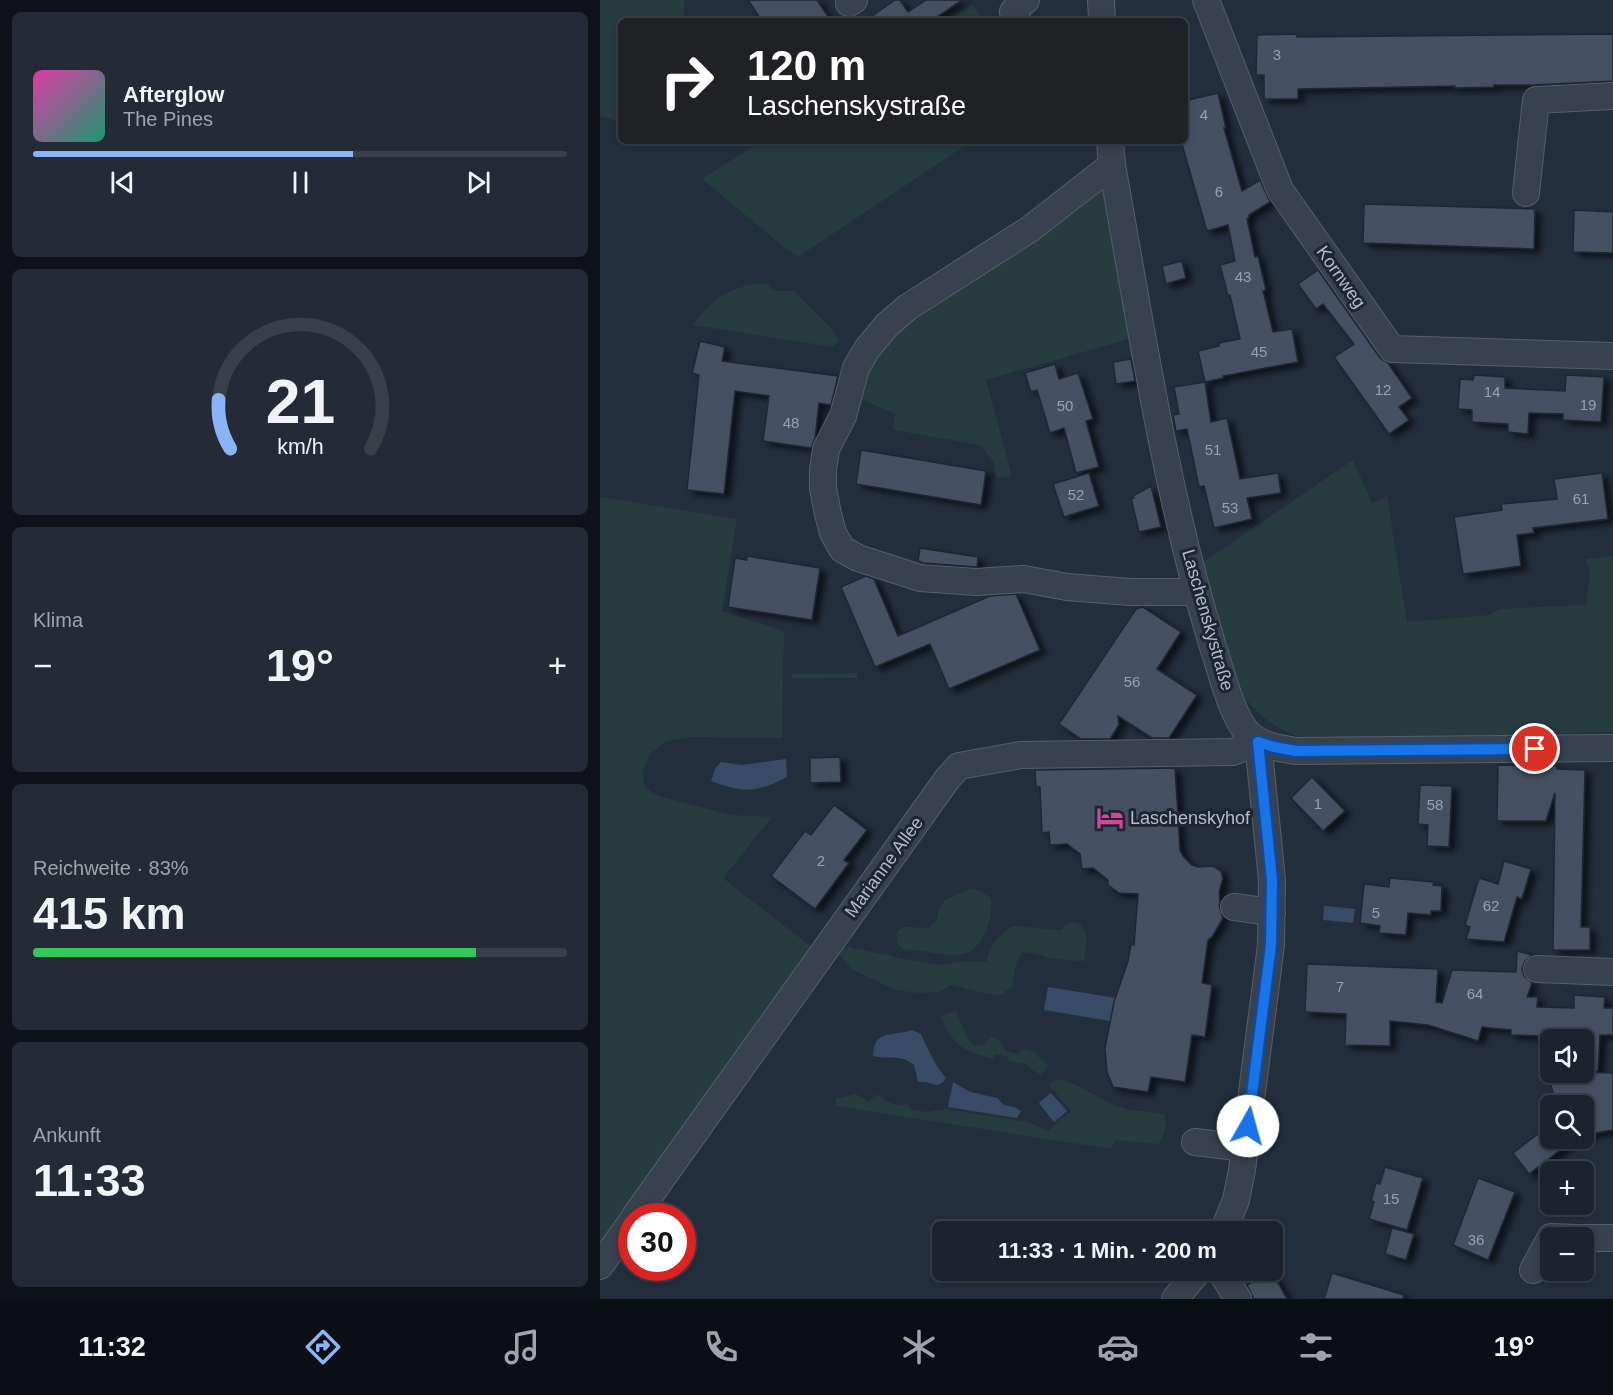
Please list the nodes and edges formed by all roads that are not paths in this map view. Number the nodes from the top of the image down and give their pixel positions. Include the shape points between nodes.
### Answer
1 (1026, 0) edge
2 (1101, 0) edge
3 (1206, 0) edge
4 (1016, 18) edge
5 (1102, 18) edge
6 (1613, 96) edge
7 (1111, 153) edge
8 (1526, 193) dead end
9 (1613, 356) edge
10 (1197, 592) junction
11 (1258, 742) junction
12 (1613, 748) edge
13 (1234, 907) dead end
14 (1272, 912) junction
15 (1537, 969) dead end
16 (1613, 972) edge
17 (1195, 1142) dead end
18 (1245, 1148) junction
19 (644, 1203) edge
20 (1227, 1221) edge
21 (1594, 1238) edge
22 (1613, 1238) edge
23 (618, 1241) edge
24 (1540, 1257) edge
25 (600, 1266) edge
26 (1533, 1270) dead end
27 (1190, 1281) edge
28 (1227, 1281) edge
29 (1175, 1299) edge
30 (1238, 1299) edge

1 - 4 street via 1013,12
2 - 5 street
3 - 9 street, Kornweg via 1280,190 1392,349
6 - 8 street via 1536,100
7 - 10 street, Laschenskystraße via 1154,398
7 - 10 street via 1030,229 908,307 867,349 856,368 843,416 826,449 823,470 828,514 842,549 920,578 976,582 1024,579 1067,588
10 - 11 street, Laschenskystraße via 1236,714
11 - 12 street via 1296,751
11 - 14 street
11 - 19 street, Marianne Allee via 1233,752 1021,754 959,766
13 - 14 street
14 - 18 street
15 - 16 street
17 - 18 street
18 - 20 street via 1236,1200
21 - 22 street
23 - 25 street
24 - 26 street
27 - 29 street
28 - 30 street

